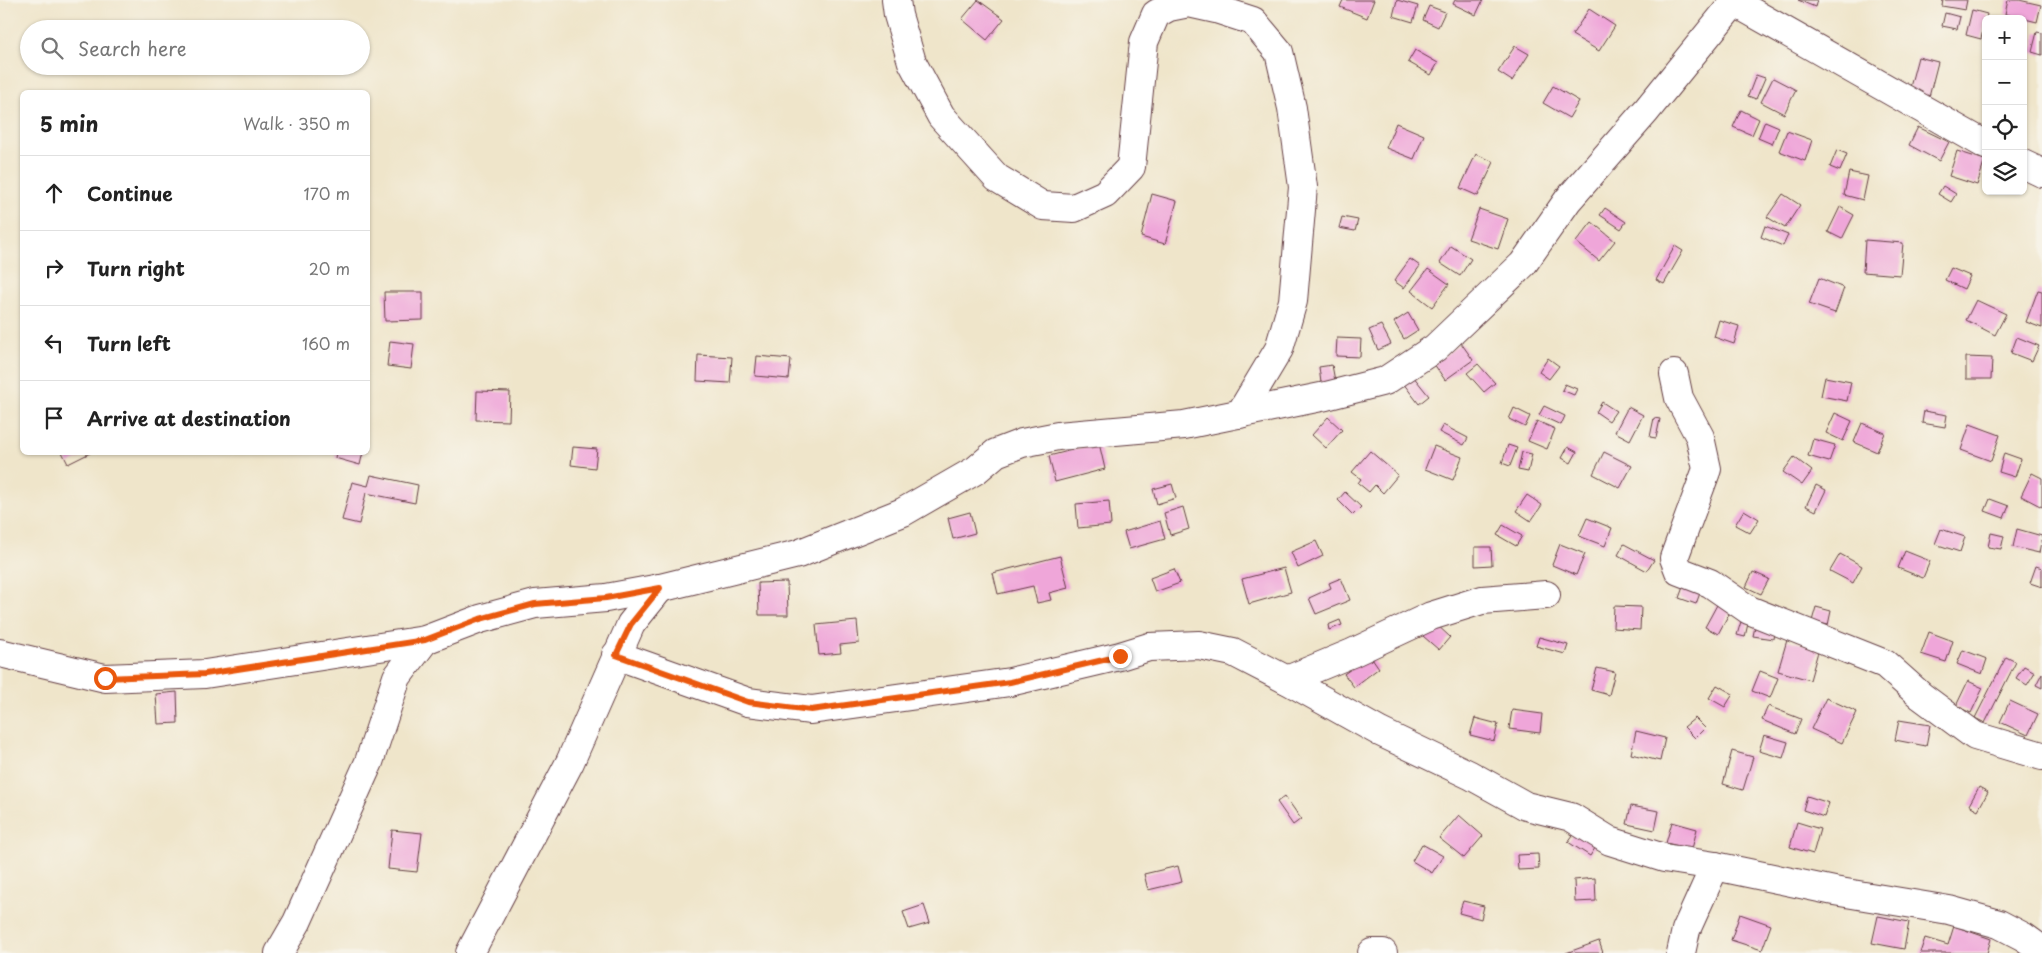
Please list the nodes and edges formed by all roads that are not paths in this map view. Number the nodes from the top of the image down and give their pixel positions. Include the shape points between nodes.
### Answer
1 (896, 0) edge
2 (1735, 1) edge
3 (1982, 143) edge
4 (2027, 166) edge
5 (2042, 173) edge
6 (1674, 374) dead end
7 (1240, 414) junction
8 (660, 588) junction
9 (1546, 595) dead end
10 (425, 640) junction
11 (0, 653) edge
12 (616, 655) junction
13 (1287, 680) junction
14 (2042, 756) edge
15 (1715, 866) junction
16 (2042, 950) edge
17 (279, 953) edge
18 (470, 953) edge
19 (1372, 953) edge
20 (1383, 953) edge
21 (1681, 953) edge

1 - 7 street via 912,62 941,116 997,178 1043,206 1074,208 1105,194 1131,167 1144,42 1156,14 1169,7 1189,3 1216,9 1253,21 1279,52 1292,108 1303,188 1293,301 1279,349
2 - 3 street
2 - 7 street via 1646,111 1568,200 1523,264 1435,348 1385,381
4 - 5 street
6 - 14 street via 1679,398 1700,437 1708,469 1674,558 1679,571 1710,583 1749,610 1885,664 1974,736
7 - 8 street via 1184,425 1058,436 1022,443 996,453 961,479 903,512 798,554
8 - 10 street via 606,598 535,604 480,619
8 - 12 street via 631,624
9 - 13 street via 1482,600 1431,616
10 - 11 street via 205,674 105,678
10 - 17 street via 397,677 369,762 297,922
12 - 13 street via 748,702 811,710 1010,682 1148,647 1199,645 1233,652
12 - 18 street via 570,762
13 - 15 street via 1380,732 1526,806 1570,817 1610,840 1664,858
15 - 16 street via 1834,891 1949,910 1999,924
15 - 21 street via 1686,930
19 - 20 street

